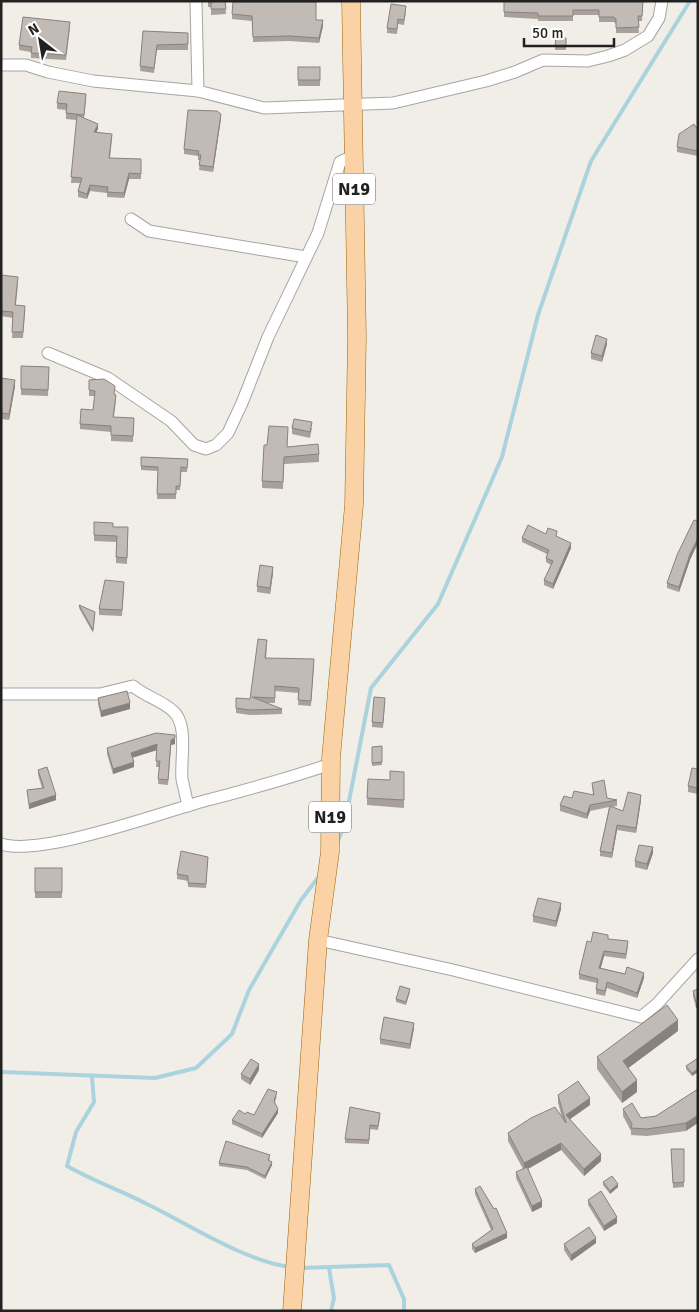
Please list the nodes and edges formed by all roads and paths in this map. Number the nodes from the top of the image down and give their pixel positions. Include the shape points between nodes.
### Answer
1 (196, 1) edge
2 (352, 1) edge
3 (662, 1) edge
4 (1, 66) edge
5 (198, 91) junction
6 (353, 104) junction
7 (354, 156) junction
8 (131, 219) dead end
9 (306, 257) junction
10 (48, 354) dead end
11 (1, 694) edge
12 (331, 764) junction
13 (188, 806) junction
14 (1, 844) edge
15 (318, 940) junction
16 (698, 959) edge
17 (292, 1311) edge

1 - 5 street
2 - 6 main road, N19
3 - 6 street via 659,18 648,36 608,56 588,61 543,60 515,72 429,95 393,103
4 - 5 street via 26,65 92,81
5 - 6 street via 264,108
6 - 7 main road, N19
7 - 9 street via 340,162 318,233
7 - 12 main road, N19 via 357,442 353,525
8 - 9 street via 149,231
9 - 10 street via 228,433 216,445 206,449 194,445 171,421 108,378
11 - 13 street via 100,694 133,686 145,696 162,702 175,712 181,726 182,778
12 - 13 street
12 - 15 main road, N19 via 330,852
13 - 14 street via 52,843 11,848
15 - 16 street via 641,1017
15 - 17 main road, N19

